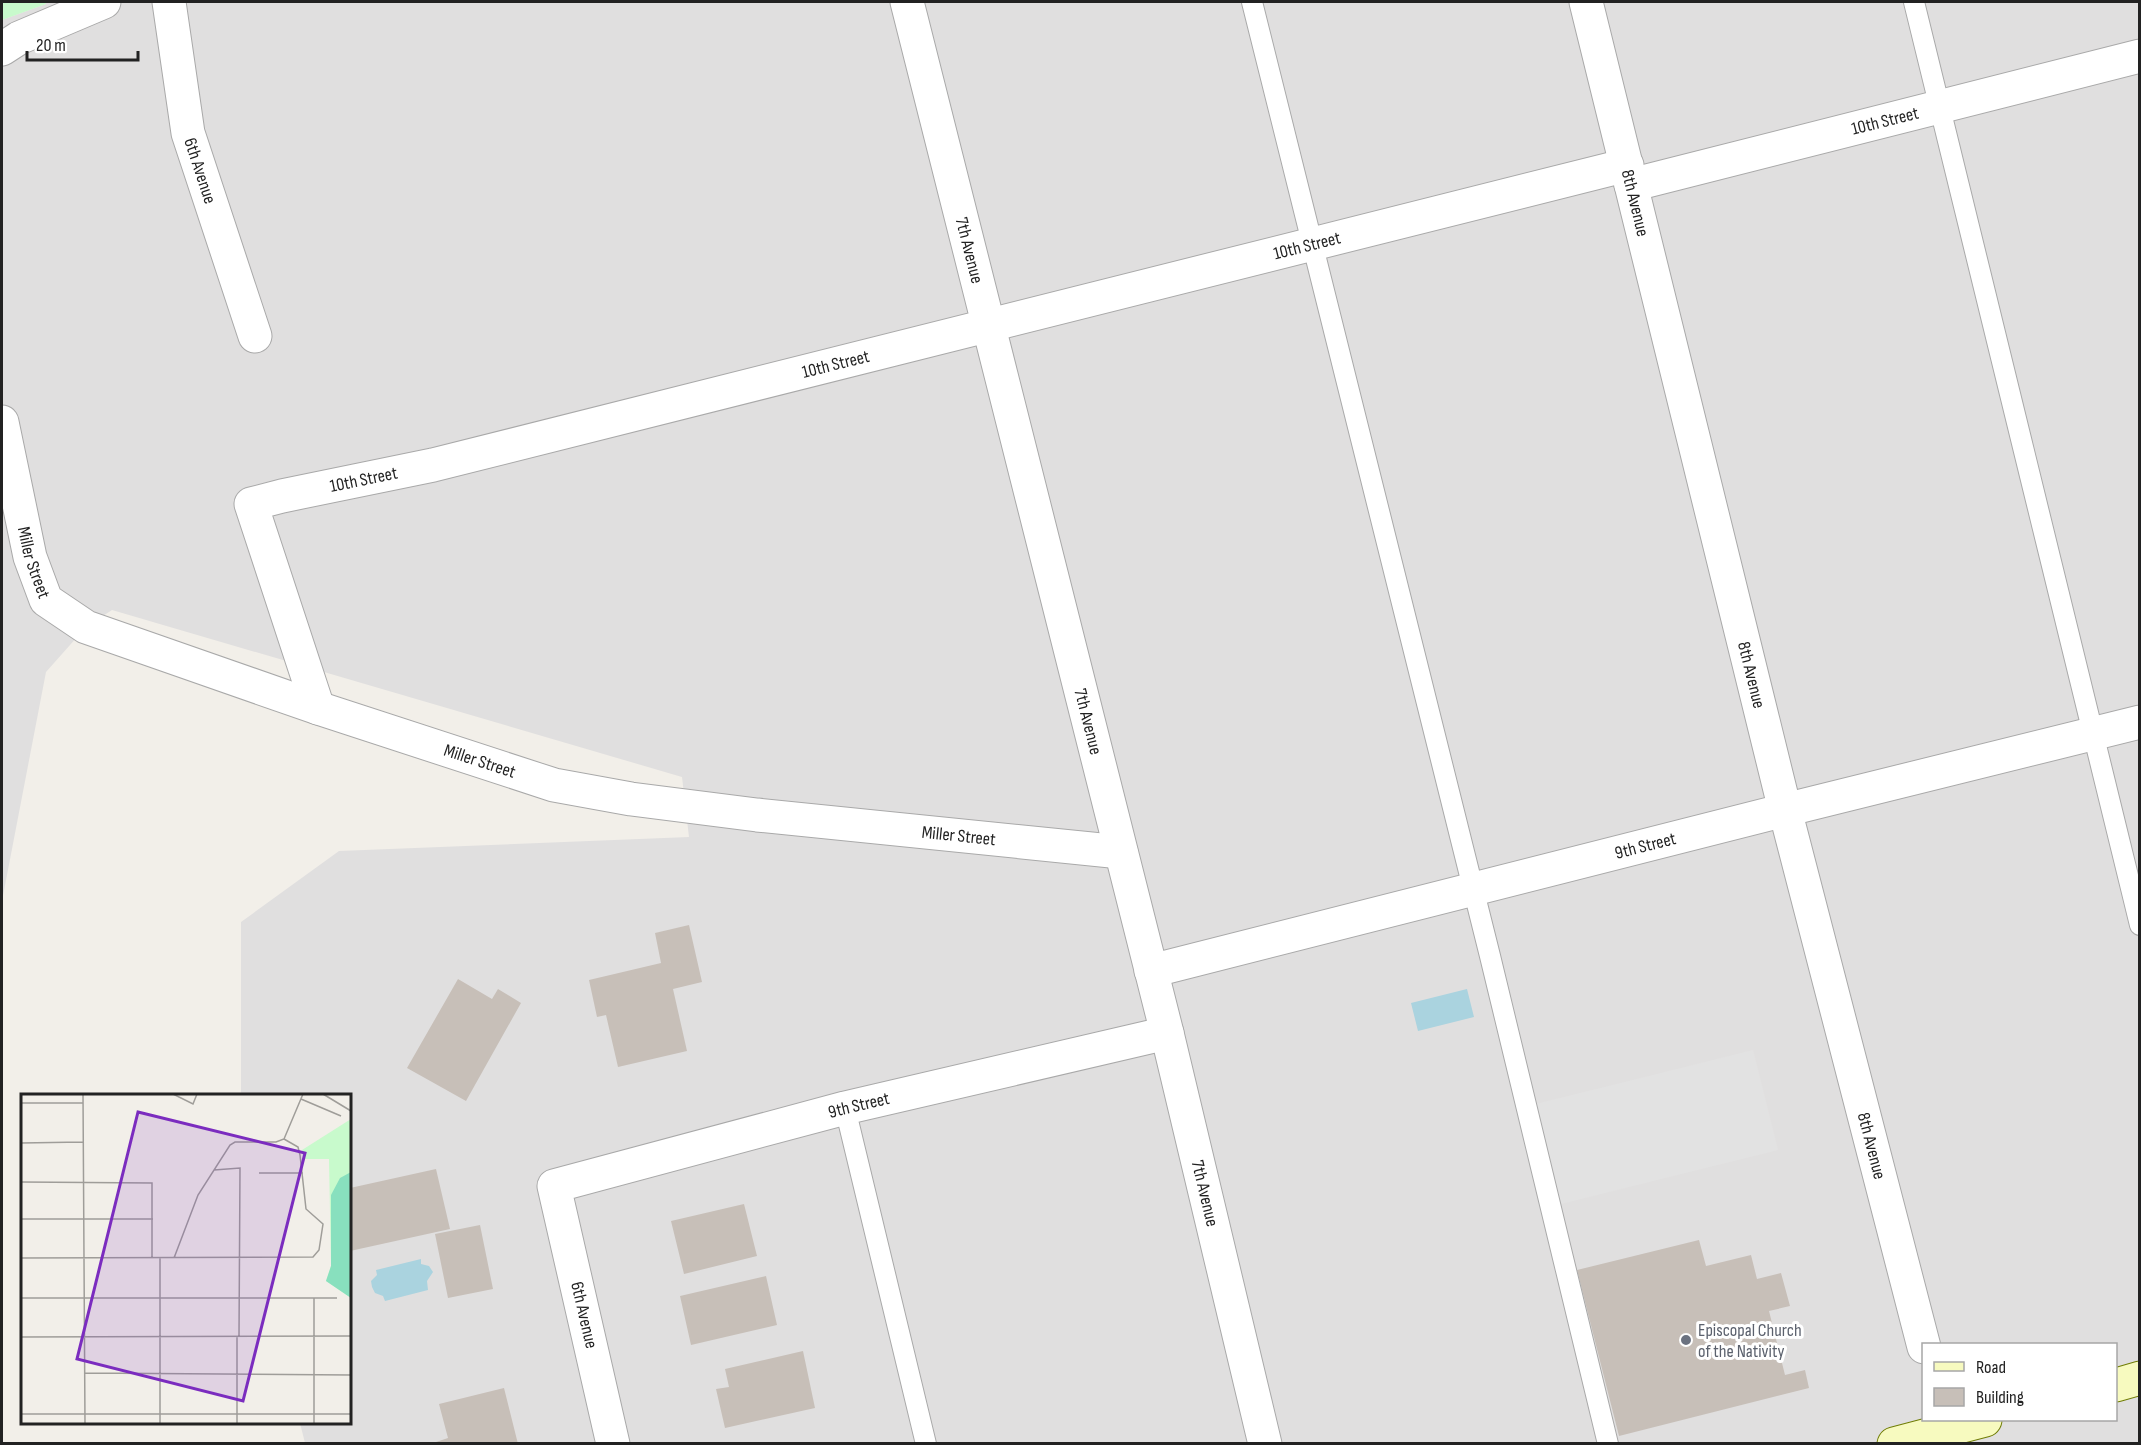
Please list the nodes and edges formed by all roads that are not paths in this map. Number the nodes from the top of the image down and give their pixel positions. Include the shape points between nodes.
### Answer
1 (104, 2) edge
2 (169, 2) edge
3 (907, 2) edge
4 (1252, 2) edge
5 (1586, 2) edge
6 (1914, 2) edge
7 (2, 50) edge
8 (2139, 56) edge
9 (1941, 107) junction
10 (1629, 175) junction
11 (1312, 245) junction
12 (989, 326) junction
13 (255, 336) dead end
14 (2, 422) edge
15 (318, 708) junction
16 (2139, 722) edge
17 (2092, 734) junction
18 (1785, 810) junction
19 (1121, 852) junction
20 (1473, 889) junction
21 (2139, 925) edge
22 (1151, 971) junction
23 (1167, 1033) junction
24 (845, 1108) junction
25 (554, 1186) joint
26 (1922, 1343) edge
27 (2139, 1378) edge
28 (2117, 1384) edge
29 (1978, 1421) edge
30 (1945, 1431) edge
31 (613, 1443) edge
32 (926, 1443) edge
33 (1265, 1443) edge
34 (1608, 1443) edge
35 (1894, 1443) edge

1 - 7 street
2 - 13 street, 6th Avenue via 188,133
3 - 12 street, 7th Avenue
4 - 11 lane
5 - 10 street, 8th Avenue
6 - 9 lane
8 - 9 street, 10th Street
9 - 10 street, 10th Street
9 - 17 lane
10 - 11 street, 10th Street
10 - 18 street, 8th Avenue
11 - 12 street, 10th Street
11 - 20 lane
12 - 15 street, 10th Street via 433,465 251,504
12 - 19 street, 7th Avenue
14 - 15 street, Miller Street via 30,556 46,600 86,627
15 - 19 street, Miller Street via 554,785 609,795 757,815
16 - 17 street, 9th Street
17 - 18 street, 9th Street
17 - 21 lane
18 - 20 street, 9th Street
18 - 26 street, 8th Avenue
19 - 22 street, 7th Avenue
20 - 22 street, 9th Street
20 - 34 lane
22 - 23 street, 7th Avenue
23 - 24 street, 9th Street
23 - 33 street, 7th Avenue
24 - 25 street, 9th Street
24 - 32 lane
25 - 31 street, 6th Avenue
27 - 28 main road
29 - 30 main road
30 - 35 main road

